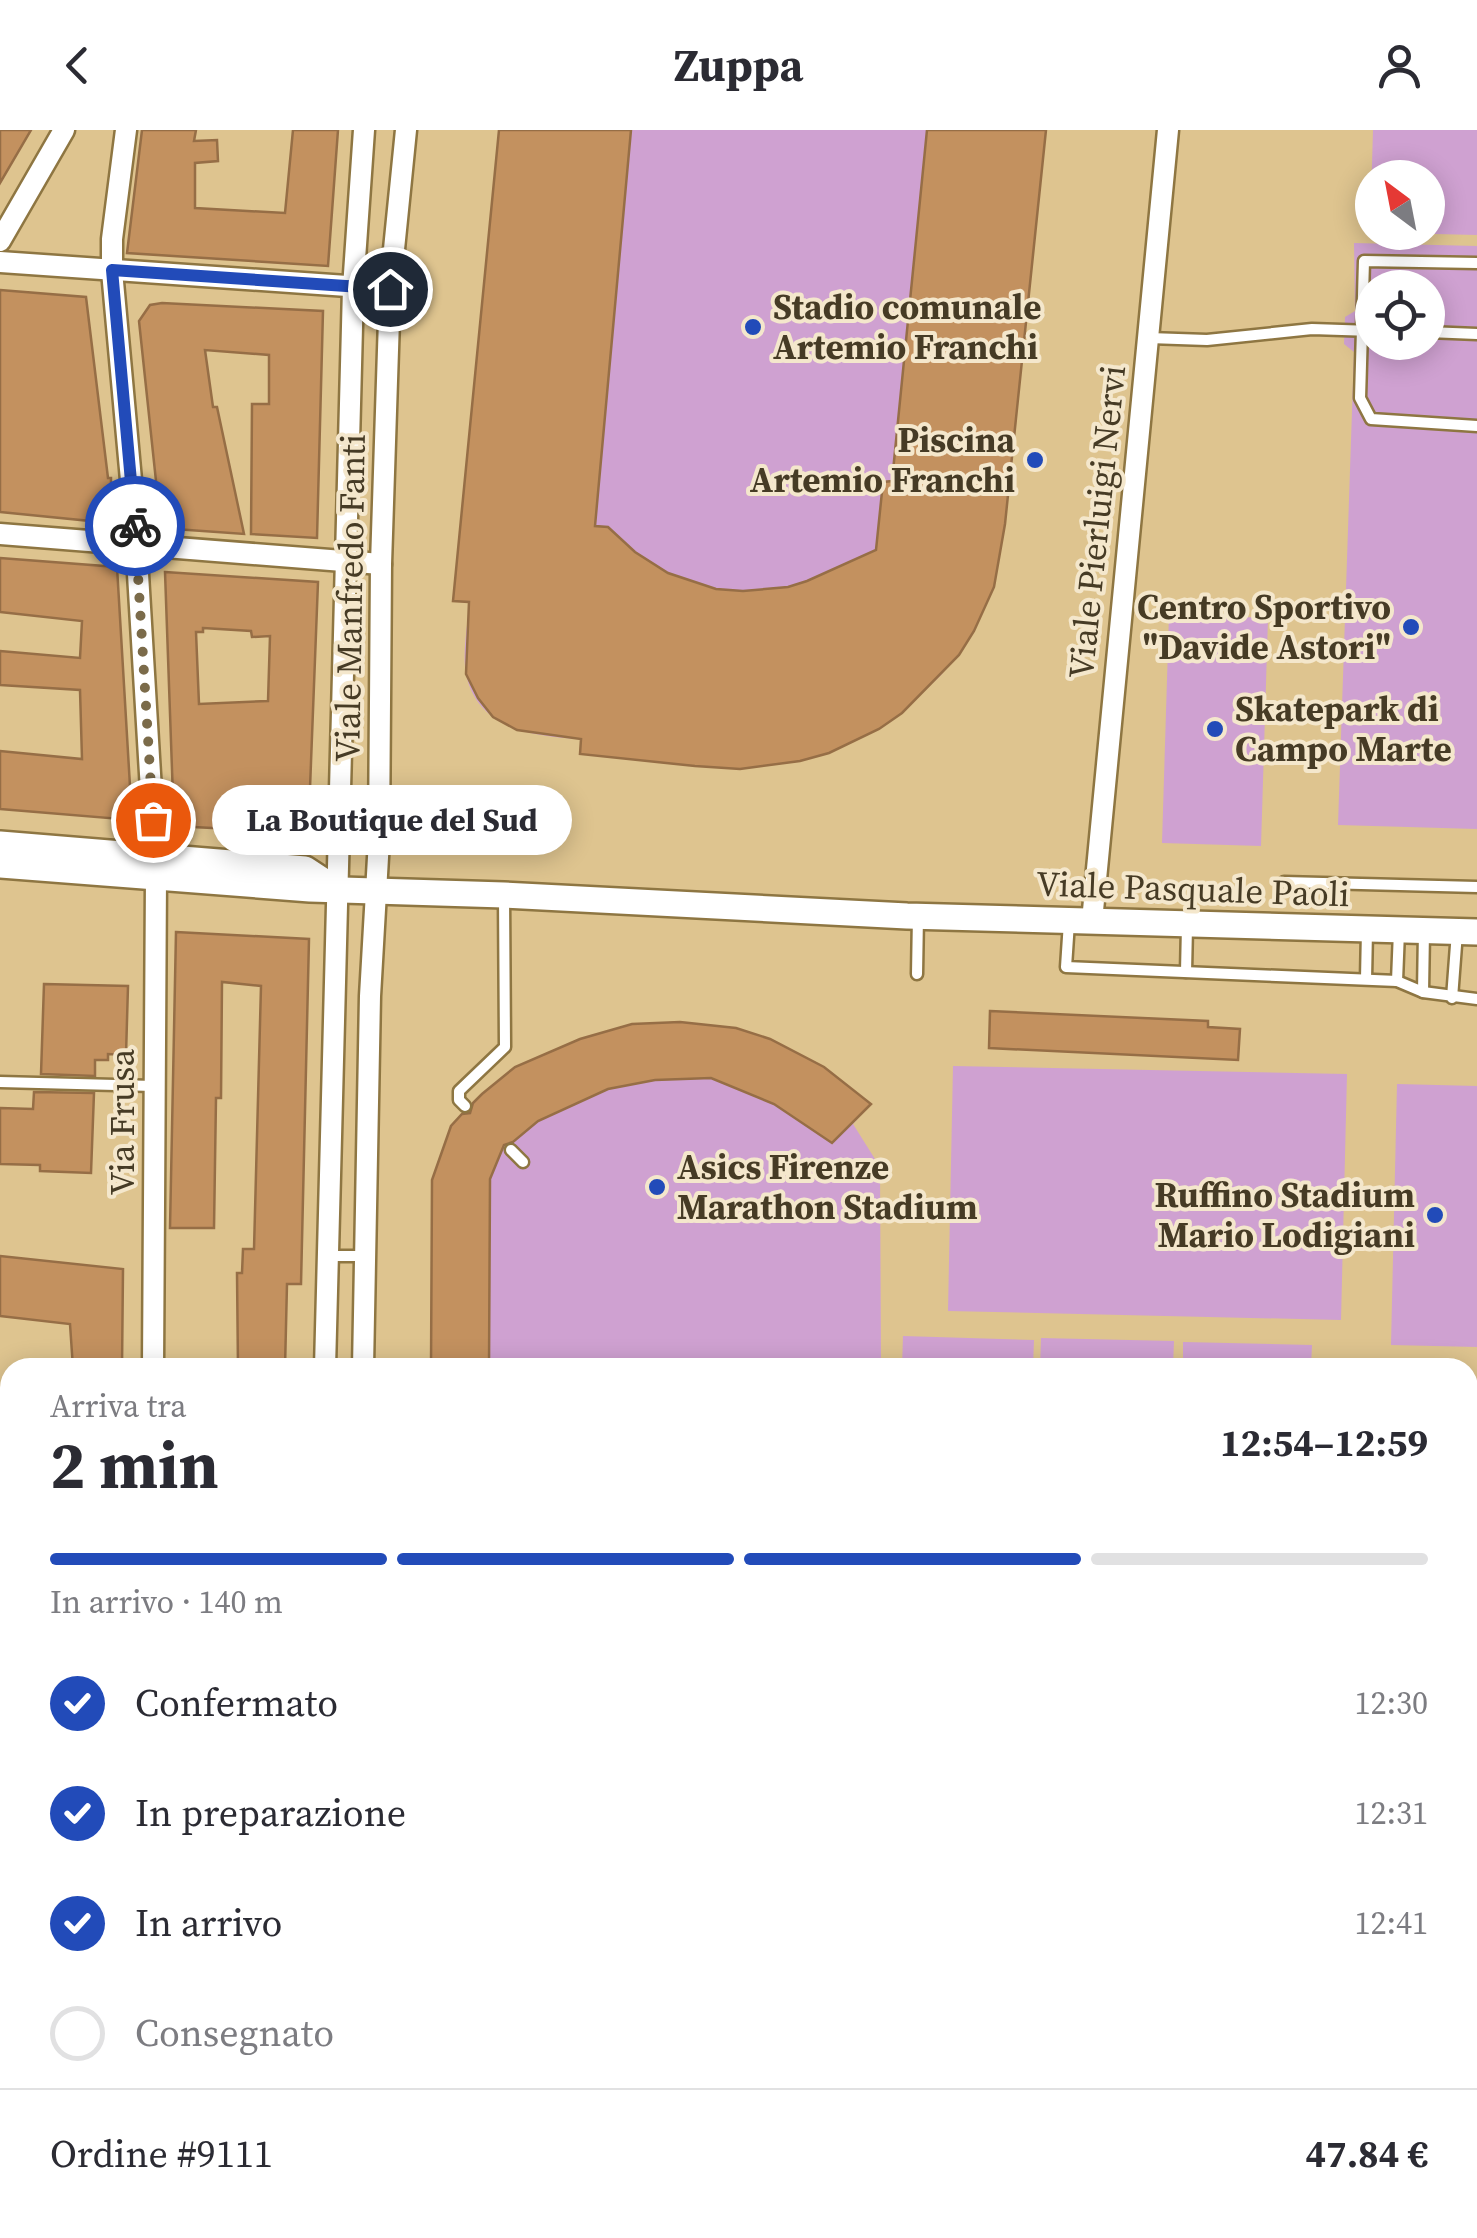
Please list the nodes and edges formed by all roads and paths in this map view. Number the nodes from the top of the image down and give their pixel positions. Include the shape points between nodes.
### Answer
1 (64, 130) edge
2 (126, 130) edge
3 (364, 130) edge
4 (406, 130) edge
5 (1168, 130) edge
6 (0, 241) edge
7 (0, 262) edge
8 (1477, 263) edge
9 (112, 270) junction
10 (1364, 270) edge
11 (352, 288) junction
12 (390, 289) junction
13 (1355, 331) edge
14 (1445, 333) edge
15 (1477, 334) edge
16 (1149, 338) junction
17 (1364, 360) edge
18 (1477, 426) edge
19 (0, 534) edge
20 (136, 546) junction
21 (344, 562) junction
22 (381, 564) junction
23 (0, 844) edge
24 (0, 865) edge
25 (156, 867) junction
26 (1284, 882) dead end
27 (1477, 887) edge
28 (339, 890) junction
29 (375, 891) junction
30 (504, 895) junction
31 (912, 916) junction
32 (1080, 921) junction
33 (1187, 925) junction
34 (1367, 930) junction
35 (1412, 930) junction
36 (1467, 932) edge
37 (1186, 972) junction
38 (917, 974) dead end
39 (1366, 979) junction
40 (1398, 981) junction
41 (1423, 992) junction
42 (1452, 998) junction
43 (1477, 999) edge
44 (0, 1082) edge
45 (154, 1086) junction
46 (465, 1106) dead end
47 (511, 1150) dead end
48 (523, 1162) dead end
49 (328, 1256) junction
50 (365, 1256) junction
51 (153, 1358) edge
52 (325, 1358) edge
53 (363, 1358) edge

1 - 6 street
2 - 9 street, Via Frusa
3 - 11 street
4 - 12 street, Viale Manfredo Fanti
5 - 16 street, Viale Pierluigi Nervi
7 - 9 street
8 - 10 lane via 1364,261
9 - 11 street
9 - 20 street, Via Frusa
11 - 12 street
11 - 21 street
12 - 22 street, Viale Manfredo Fanti
13 - 16 lane
14 - 15 lane
16 - 32 street, Viale Pierluigi Nervi
17 - 18 lane via 1360,398 1371,418
19 - 20 street
20 - 21 street
20 - 25 street, Via Frusa
21 - 22 street
21 - 28 street
22 - 29 street, Viale Manfredo Fanti
23 - 25 street
24 - 25 street
25 - 28 street, Viale Pasquale Paoli
25 - 45 street, Via Frusa
26 - 27 lane
28 - 29 street, Viale Pasquale Paoli
28 - 49 street
29 - 30 street, Viale Pasquale Paoli
29 - 50 street, Viale Manfredo Fanti
30 - 31 street, Viale Pasquale Paoli
30 - 46 lane via 505,1047 459,1092
31 - 32 street, Viale Pasquale Paoli
31 - 38 lane
32 - 33 street, Viale Pasquale Paoli
32 - 37 lane via 1066,967
33 - 34 street, Viale Pasquale Paoli
33 - 37 lane
34 - 35 street, Viale Pasquale Paoli
34 - 39 lane
35 - 36 street, Viale Pasquale Paoli
35 - 40 lane
35 - 41 lane
36 - 42 lane
37 - 39 lane
39 - 40 lane
40 - 41 lane
41 - 42 lane
42 - 43 lane
44 - 45 lane
45 - 51 street, Via Frusa
47 - 48 lane
49 - 50 lane
49 - 52 street
50 - 53 street, Viale Manfredo Fanti

